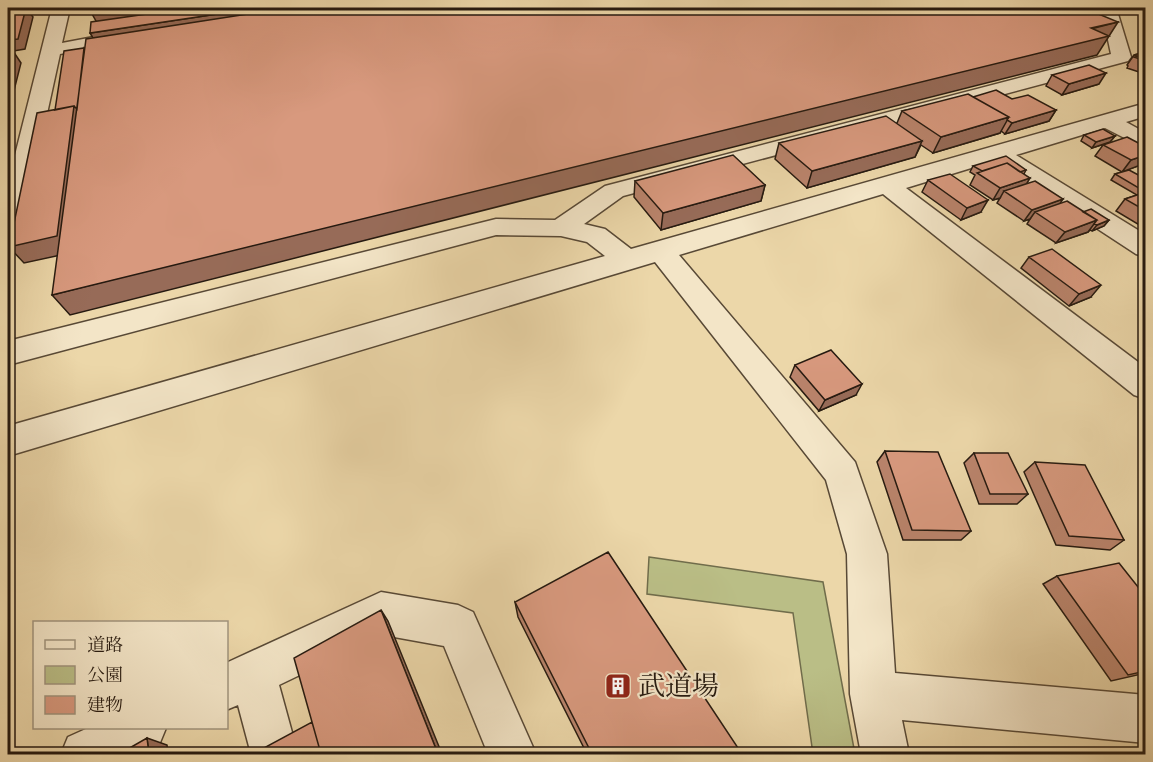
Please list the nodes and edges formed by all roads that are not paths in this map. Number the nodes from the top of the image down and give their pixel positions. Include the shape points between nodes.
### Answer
1 (61, 8) edge
2 (1087, 8) edge
3 (99, 42) edge
4 (52, 50) junction
5 (1146, 109) edge
6 (1106, 120) junction
7 (1146, 142) edge
8 (997, 153) junction
9 (888, 186) junction
10 (561, 228) junction
11 (8, 233) edge
12 (1146, 248) edge
13 (643, 255) junction
14 (8, 353) edge
15 (1146, 386) edge
16 (8, 441) edge
17 (240, 681) edge
18 (873, 694) junction
19 (1146, 720) edge
20 (140, 729) edge
21 (272, 747) edge
22 (85, 754) edge
23 (512, 754) edge
24 (885, 754) edge

1 - 4 street
2 - 10 street via 1112,18 1121,57 614,191
3 - 4 street
4 - 11 street
5 - 6 street
6 - 7 street
6 - 8 street
8 - 9 street
8 - 12 street
9 - 13 street
9 - 15 street
10 - 13 street via 596,235
10 - 14 street via 496,226
13 - 16 street
13 - 18 street via 842,473 867,554
17 - 21 street
17 - 23 street via 381,613 458,627
18 - 19 street
18 - 24 street
20 - 22 street

